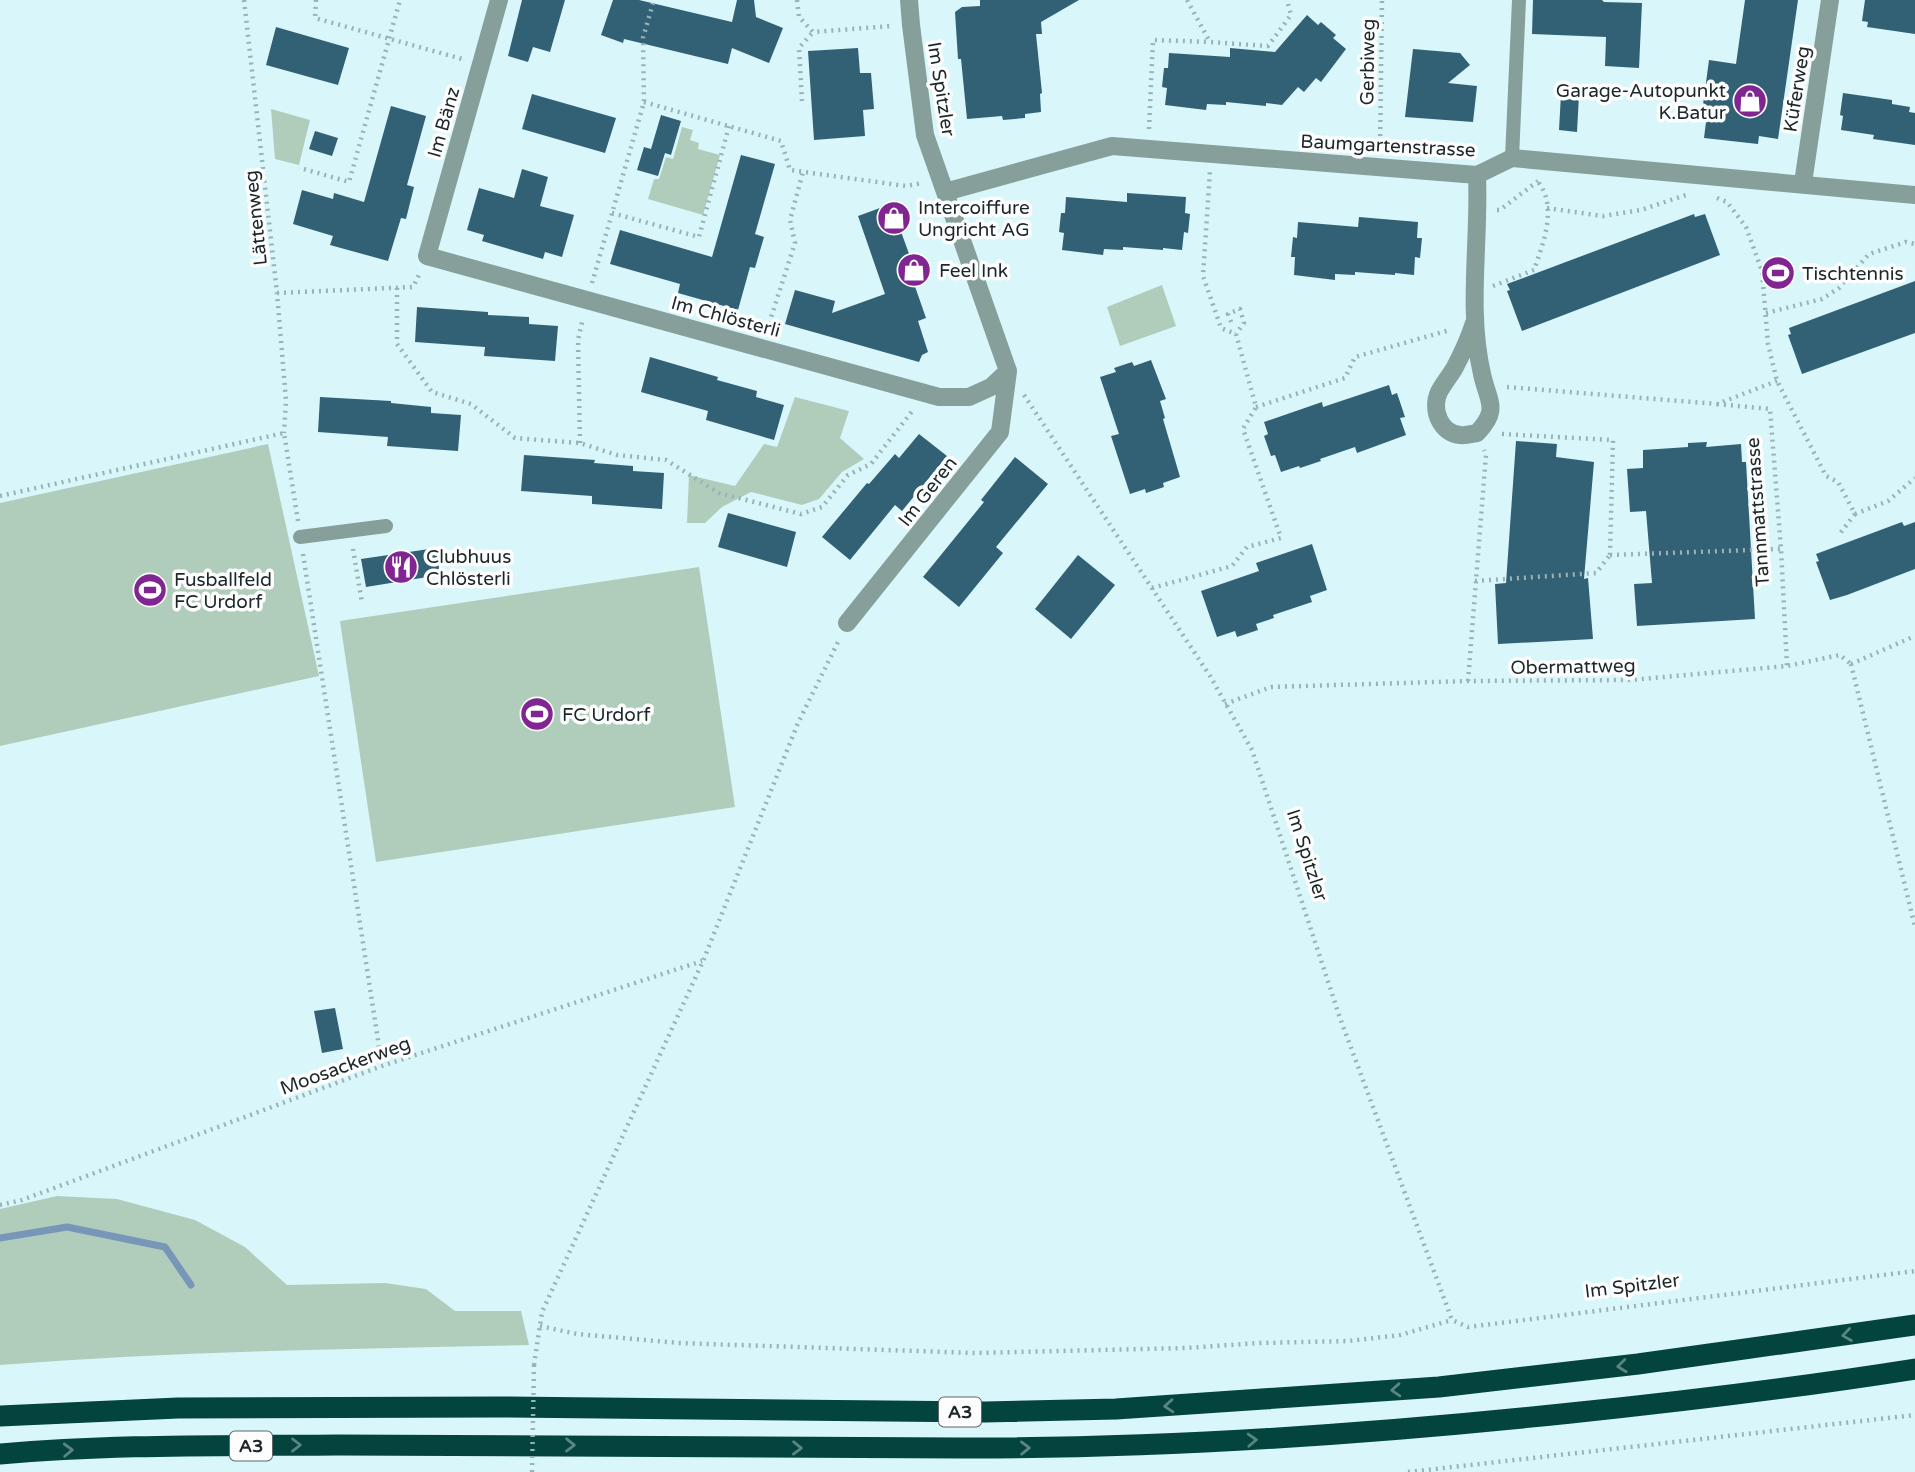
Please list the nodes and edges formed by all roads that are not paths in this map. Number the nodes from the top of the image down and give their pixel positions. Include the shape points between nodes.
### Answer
1 (499, 0) edge
2 (909, 0) edge
3 (1519, 0) edge
4 (1830, 0) edge
5 (1512, 158) junction
6 (1477, 175) junction
7 (1803, 183) junction
8 (942, 185) junction
9 (1915, 195) edge
10 (427, 256) joint
11 (1474, 323) junction
12 (1008, 371) junction
13 (386, 526) dead end
14 (300, 537) road end
15 (847, 624) road end
16 (1915, 1325) edge
17 (1915, 1369) edge
18 (0, 1416) edge
19 (0, 1454) edge

1 - 10 street, Im Bänz
2 - 8 street, Im Spitzler via 925,135
3 - 5 lane
4 - 7 street, Küferweg
5 - 6 street, Baumgartenstrasse
5 - 7 street
6 - 8 street, Baumgartenstrasse via 1112,146
6 - 11 street
7 - 9 street
8 - 12 street, Im Spitzler
10 - 12 street, Im Chlösterli via 939,397 969,397 991,387
11 - 11 street via 1438,394 1438,418 1458,435 1477,433 1490,416
12 - 15 street, Im Geren via 1000,432
13 - 14 lane
16 -> 18 highway, A3 via 1439,1387 1116,1409 178,1408
19 -> 17 highway, A3 via 188,1446 501,1444 1119,1447 1444,1427

